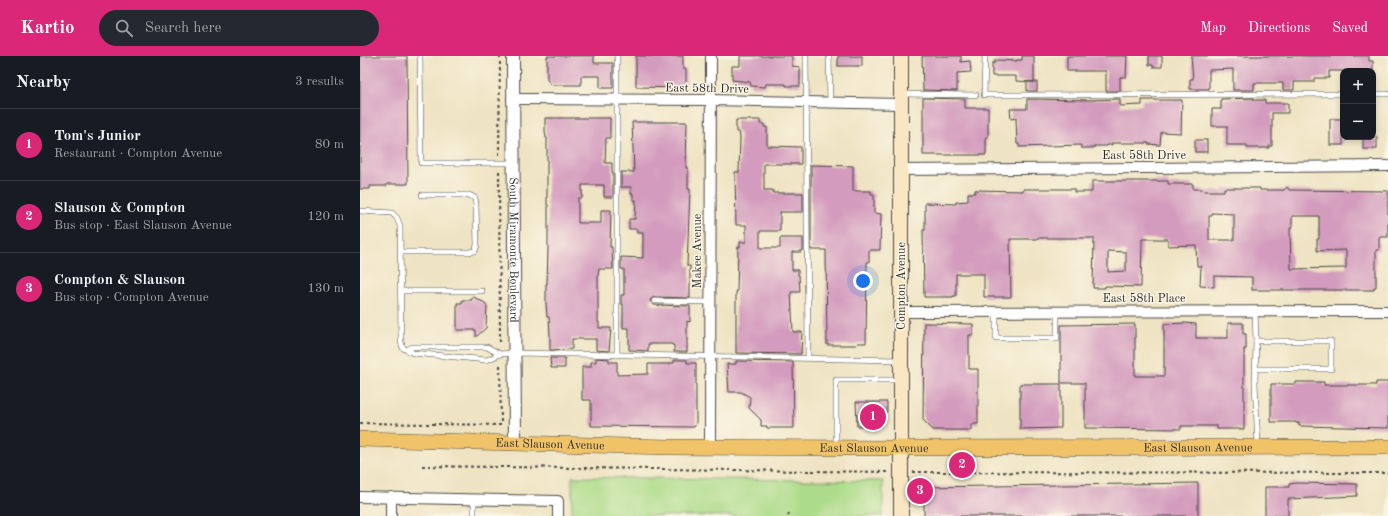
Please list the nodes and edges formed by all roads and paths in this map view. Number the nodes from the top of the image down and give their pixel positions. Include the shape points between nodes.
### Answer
1 (420, 56) edge
2 (513, 56) edge
3 (617, 56) edge
4 (711, 56) edge
5 (806, 56) edge
6 (829, 56) edge
7 (901, 56) edge
8 (985, 56) edge
9 (976, 94) dead end
10 (1340, 94) edge
11 (1376, 94) edge
12 (1388, 94) edge
13 (512, 99) junction
14 (901, 99) junction
15 (617, 100) junction
16 (711, 100) junction
17 (807, 102) junction
18 (830, 102) junction
19 (513, 163) junction
20 (1388, 166) edge
21 (901, 170) junction
22 (422, 195) dead end
23 (360, 211) edge
24 (400, 252) junction
25 (401, 291) junction
26 (482, 291) dead end
27 (654, 302) dead end
28 (710, 302) junction
29 (1255, 311) junction
30 (1388, 311) edge
31 (901, 312) junction
32 (996, 312) junction
33 (1057, 312) junction
34 (1256, 341) junction
35 (407, 350) junction
36 (515, 353) junction
37 (500, 354) junction
38 (617, 355) junction
39 (710, 356) junction
40 (808, 358) junction
41 (901, 360) junction
42 (1255, 369) junction
43 (900, 380) junction
44 (360, 439) edge
45 (516, 444) junction
46 (710, 447) junction
47 (836, 447) junction
48 (1258, 447) junction
49 (1388, 447) edge
50 (900, 448) junction
51 (422, 466) dead end
52 (889, 472) dead end
53 (920, 472) dead end
54 (1388, 473) edge
55 (360, 497) edge
56 (391, 497) junction
57 (474, 499) junction
58 (790, 511) dead end
59 (391, 516) edge
60 (474, 516) edge
61 (558, 516) edge
62 (788, 516) edge
63 (901, 516) edge

1 - 19 lane via 421,162
2 - 13 street, South Miramonte Boulevard
3 - 15 lane
4 - 16 street, Makee Avenue
5 - 17 lane
6 - 18 lane
7 - 14 main road, Compton Avenue
8 - 10 lane via 984,95
9 - 14 lane
11 - 12 lane
13 - 15 street, East 58th Drive
13 - 19 street, South Miramonte Boulevard
14 - 18 street, East 58th Drive
14 - 21 main road, Compton Avenue
15 - 16 street, East 58th Drive
15 - 38 lane
16 - 17 street, East 58th Drive
16 - 28 street, Makee Avenue
17 - 18 street, East 58th Drive
17 - 40 lane
19 - 36 street, South Miramonte Boulevard
20 - 21 street, East 58th Drive
21 - 31 main road, Compton Avenue
22 - 24 lane via 469,195 474,198 477,246 474,251 469,252
23 - 24 lane via 392,213 397,218 400,226
24 - 25 lane
25 - 26 lane
25 - 35 lane via 401,342
27 - 28 lane
28 - 39 street, Makee Avenue
29 - 30 street, East 58th Place
29 - 33 street, East 58th Place
29 - 34 lane
31 - 32 street, East 58th Place
31 - 41 main road, Compton Avenue
32 - 33 street, East 58th Place
32 - 33 lane via 996,338 1057,338
34 - 42 lane
34 - 42 lane via 1331,341 1331,368
35 - 37 lane via 487,347
35 - 37 lane via 413,353 487,360
36 - 37 lane
36 - 38 lane
36 - 45 street, South Miramonte Boulevard
38 - 39 lane
39 - 40 lane
39 - 46 street, Makee Avenue
40 - 41 lane
41 - 43 main road, Compton Avenue
42 - 48 lane
43 - 47 lane via 836,380
43 - 50 main road, Compton Avenue
44 - 45 main road, East Slauson Avenue
45 - 46 main road, East Slauson Avenue
46 - 47 main road, East Slauson Avenue
47 - 50 main road, East Slauson Avenue
48 - 49 main road, East Slauson Avenue
48 - 50 main road, East Slauson Avenue
50 - 63 main road, Compton Avenue
51 - 52 path
53 - 54 path
55 - 56 street
56 - 57 street
56 - 59 street
57 - 60 lane
57 - 61 street via 558,501
58 - 62 path

